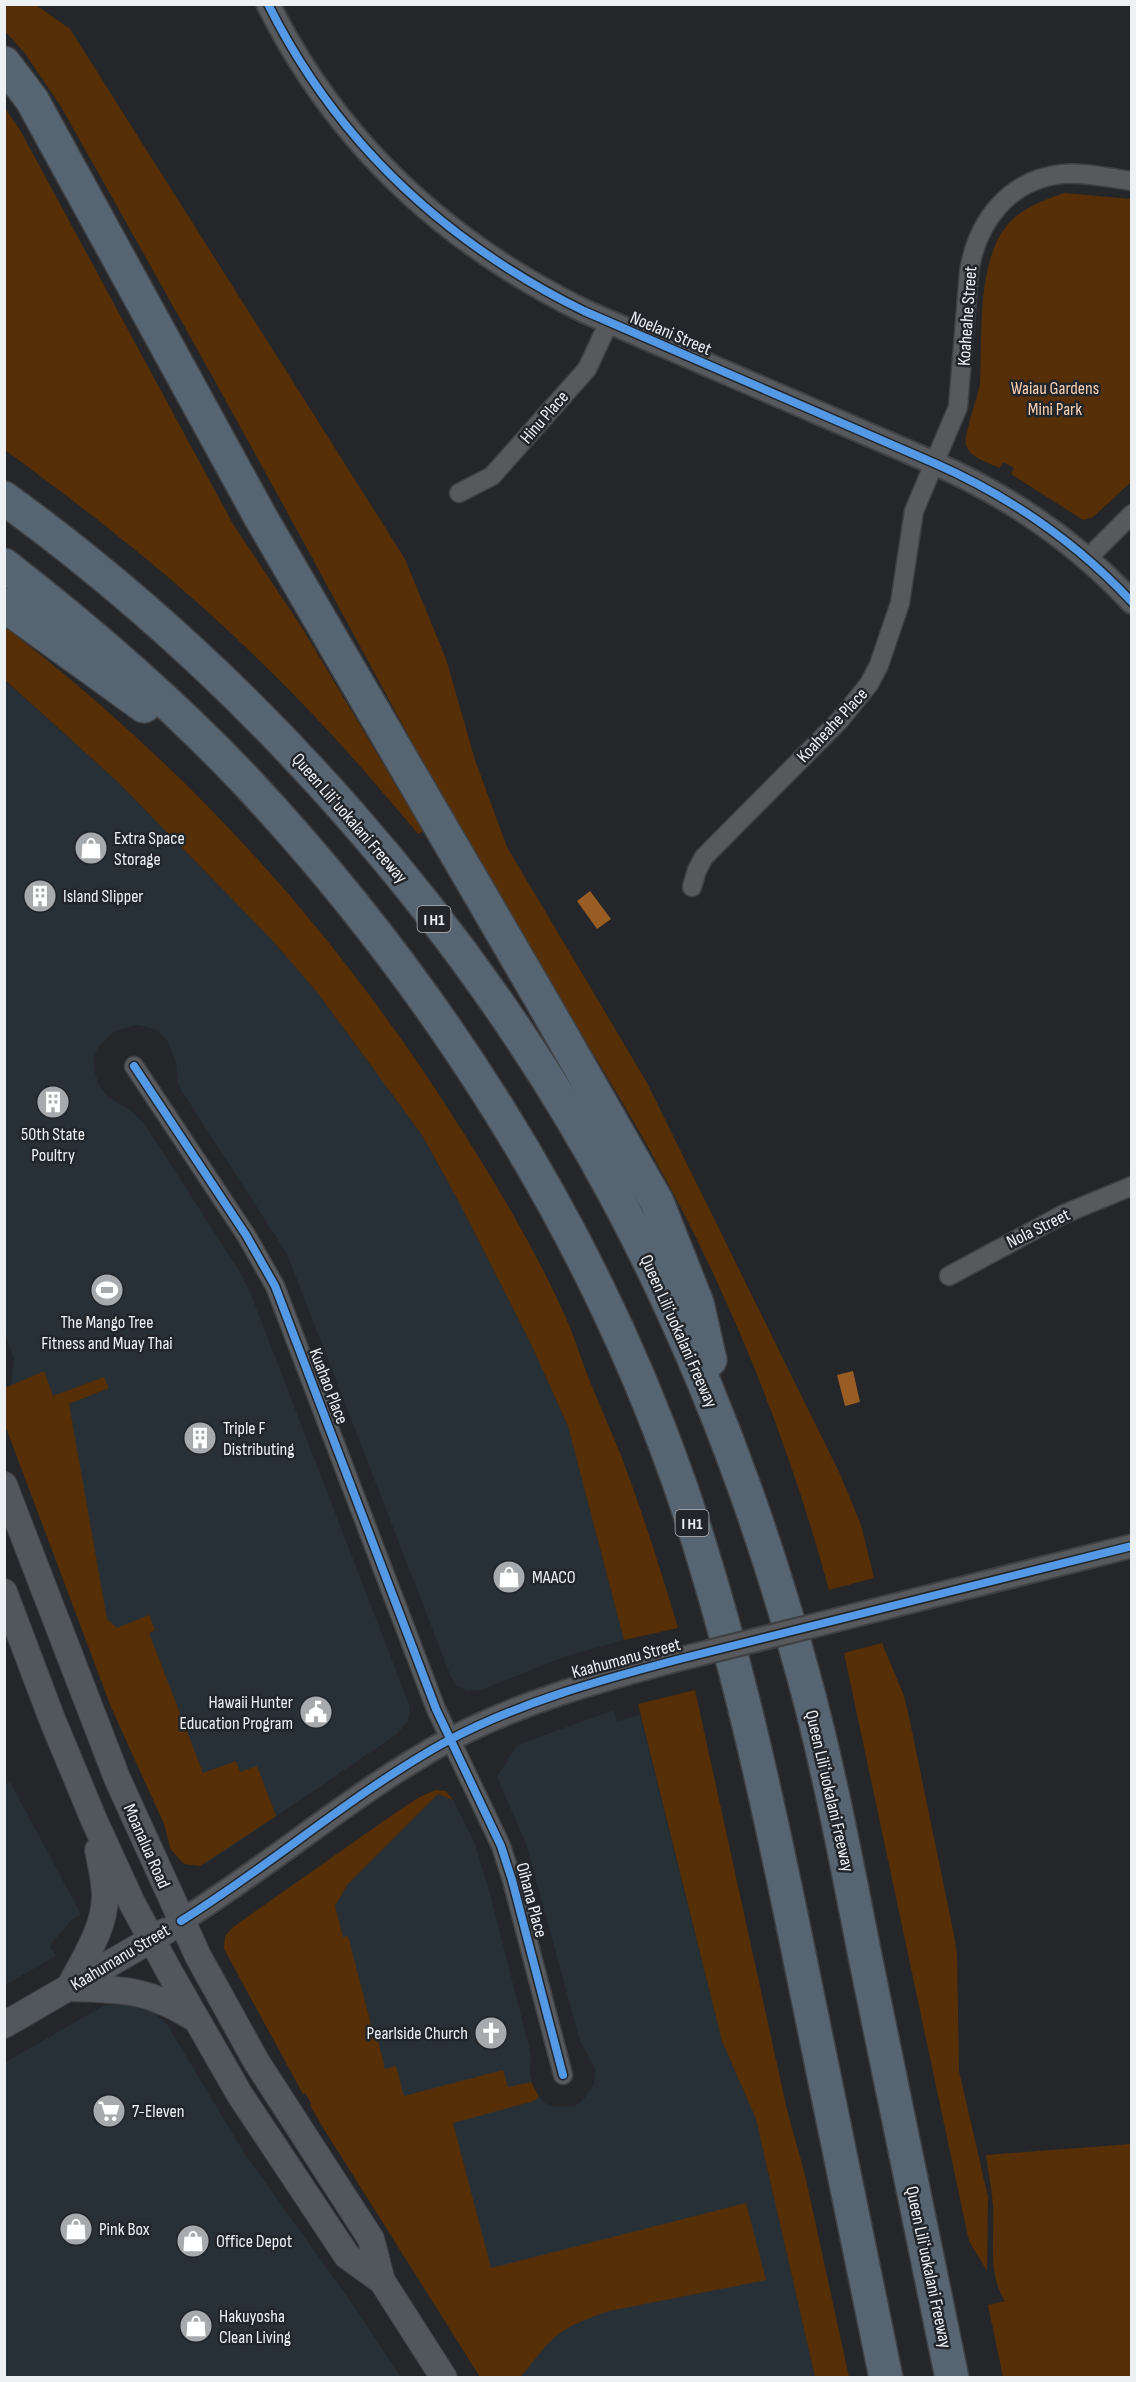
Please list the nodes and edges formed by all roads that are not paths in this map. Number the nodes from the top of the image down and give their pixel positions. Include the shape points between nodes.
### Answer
1 (268, 4) edge
2 (4, 63) edge
3 (1131, 181) edge
4 (609, 322) junction
5 (934, 463) junction
6 (459, 493) dead end
7 (4, 498) edge
8 (1131, 514) edge
9 (1088, 558) junction
10 (4, 565) edge
11 (1131, 602) edge
12 (4, 605) edge
13 (243, 778) junction
14 (692, 887) dead end
15 (135, 1066) dead end
16 (1131, 1186) edge
17 (949, 1276) dead end
18 (729, 1444) junction
19 (4, 1485) edge
20 (1131, 1546) edge
21 (4, 1592) edge
22 (451, 1739) junction
23 (94, 1820) junction
24 (181, 1921) junction
25 (151, 1939) junction
26 (69, 1988) junction
27 (195, 2019) junction
28 (4, 2025) edge
29 (563, 2075) dead end
30 (382, 2281) junction
31 (444, 2378) edge
32 (886, 2378) edge
33 (952, 2378) edge

1 - 4 street, Noelani Street via 319,91 351,133 403,189 507,270
2 - 18 highway via 32,100 261,518 657,1202 697,1303
3 - 5 street, Koaheahe Street via 1079,174 1044,178 1003,201 984,224 972,252 969,272 958,407
4 - 5 street, Noelani Street
4 - 6 street, Hinu Place via 587,369 492,476
5 - 9 street, Noelani Street via 1011,502
5 - 14 street, Koaheahe Place via 910,525 900,603 889,643 869,684 827,733 704,857
7 - 18 highway, Queen Liliʻuokalani Freeway / I H1 via 103,574 230,686 350,814 409,886 524,1044 615,1194
8 - 9 street
9 - 11 street, Noelani Street
10 - 13 highway, I H1 via 92,634
12 - 13 highway
13 - 32 highway, I H1 via 346,896 401,968 505,1121 580,1253 650,1405 707,1569 768,1801
15 - 22 street, Kuahao Place via 275,1286
16 - 17 street, Nola Street via 1064,1214
18 - 33 highway, Queen Liliʻuokalani Freeway / I H1 via 803,1672 829,1778
19 - 24 main road, Moanalua Road via 113,1768
20 - 22 street, Kaahumanu Street, bridge via 602,1680 534,1701
21 - 23 main road, Moanalua Road
22 - 24 street, Kaahumanu Street
22 - 29 street, Oihana Place via 504,1854
23 - 25 main road, Moanalua Road
23 - 26 main road via 104,1911
24 - 25 main road, Kaahumanu Street
24 - 30 main road, Moanalua Road via 256,2061 371,2239
25 - 26 main road, Kaahumanu Street
25 - 27 main road, Moanalua Road
26 - 27 main road via 138,1992 168,2002
26 - 28 main road, Kaahumanu Street
27 - 30 main road, Moanalua Road via 240,2095 347,2256
30 - 31 main road, Moanalua Road

